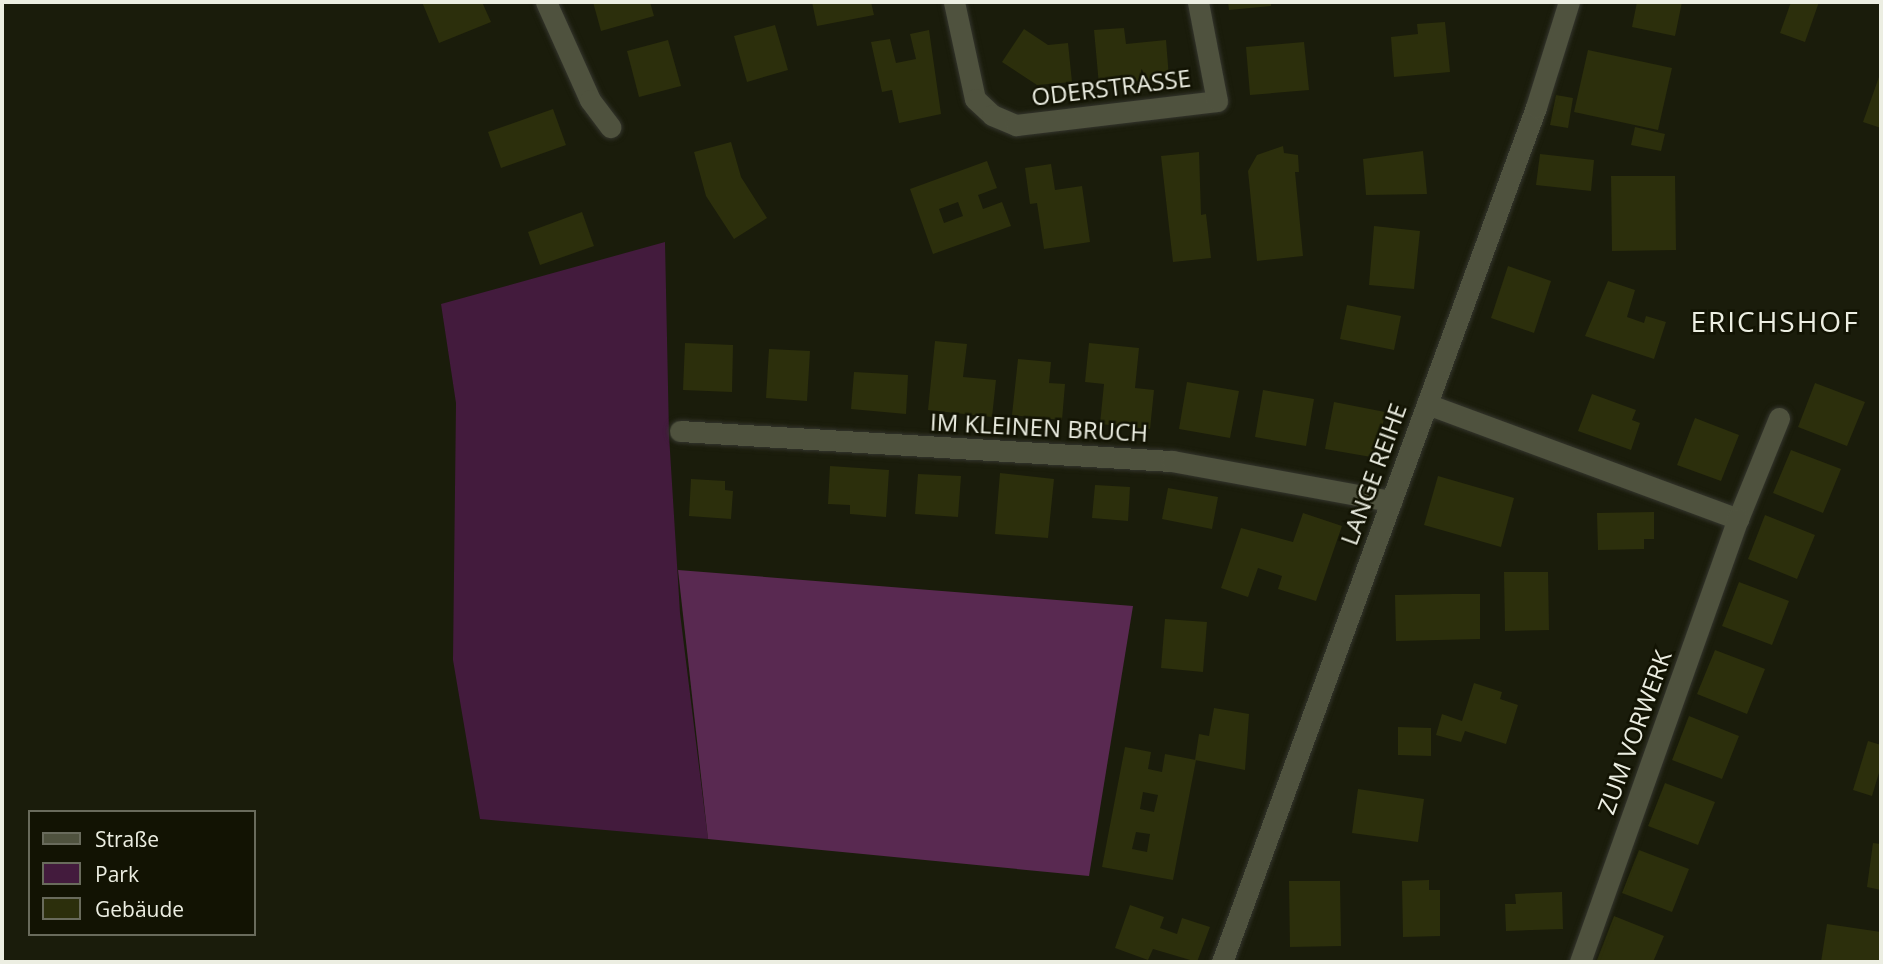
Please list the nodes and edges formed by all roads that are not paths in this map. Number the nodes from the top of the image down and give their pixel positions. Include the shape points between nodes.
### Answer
1 (546, 2) edge
2 (954, 2) edge
3 (1198, 2) edge
4 (1569, 2) edge
5 (610, 127) dead end
6 (1427, 404) junction
7 (1779, 418) dead end
8 (680, 431) dead end
9 (1391, 501) junction
10 (1738, 519) junction
11 (1222, 962) edge
12 (1580, 962) edge

1 - 5 street via 590,100
2 - 3 street, ODERSTRASSE via 975,99 992,116 1016,125 1217,101
4 - 6 street, LANGE REIHE via 1536,107
6 - 9 street, LANGE REIHE
6 - 10 street
7 - 10 street, ZUM VORWERK
8 - 9 street, IM KLEINEN BRUCH via 1172,461
9 - 11 street, LANGE REIHE
10 - 12 street, ZUM VORWERK

